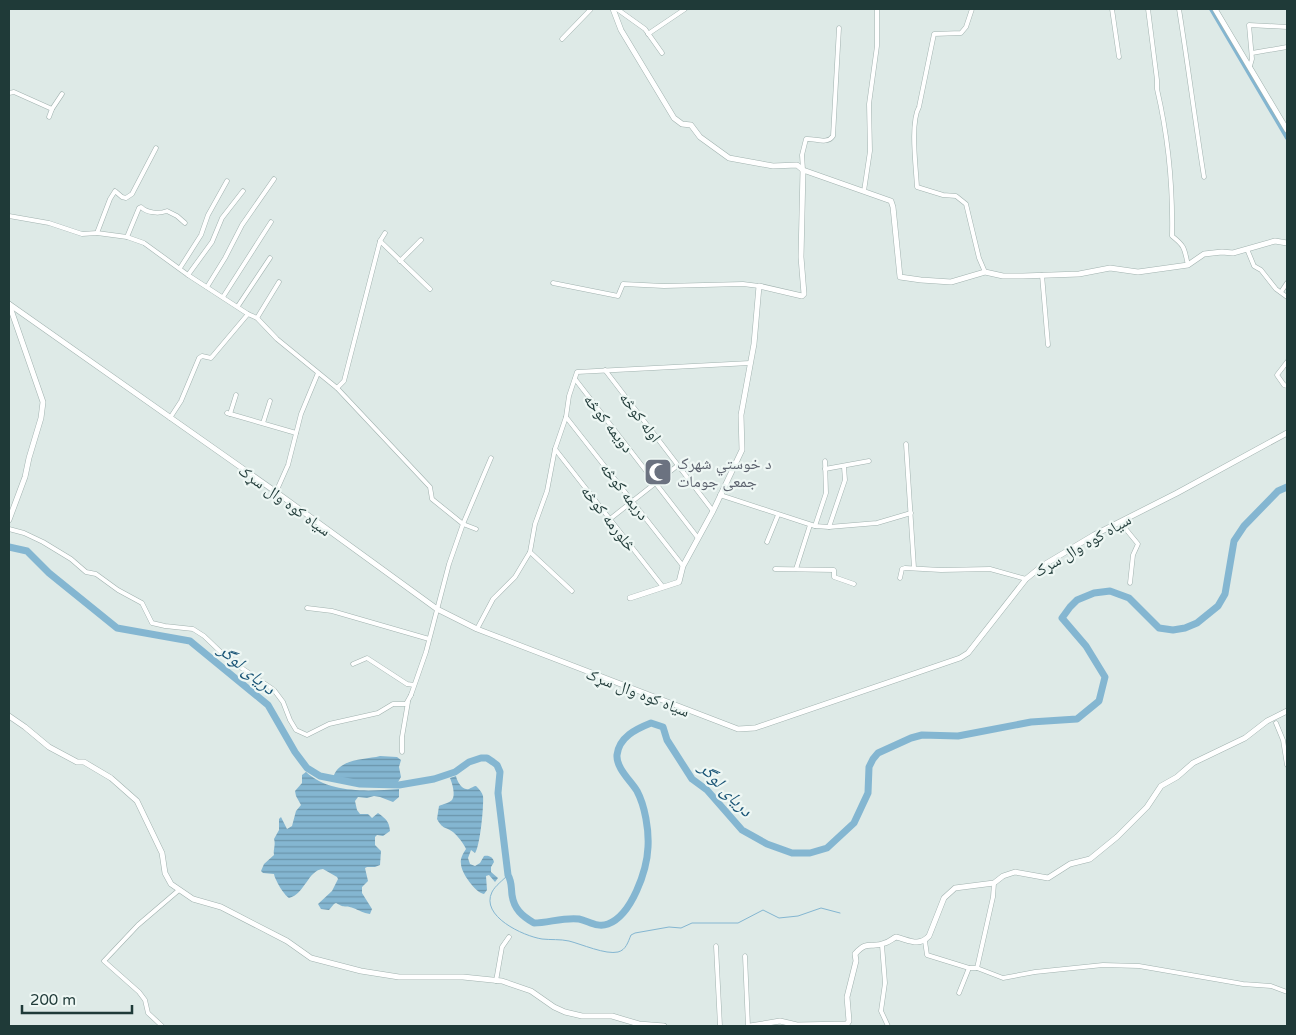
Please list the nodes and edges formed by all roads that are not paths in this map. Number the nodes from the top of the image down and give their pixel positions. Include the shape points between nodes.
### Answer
1 (591, 9) edge
2 (612, 9) edge
3 (617, 9) edge
4 (685, 9) edge
5 (877, 9) edge
6 (972, 9) edge
7 (1112, 9) edge
8 (1148, 9) edge
9 (1178, 9) edge
10 (1215, 9) edge
11 (1287, 26) edge
12 (839, 28) dead end
13 (648, 34) junction
14 (562, 39) dead end
15 (1287, 47) edge
16 (662, 53) dead end
17 (1252, 53) junction
18 (1119, 57) dead end
19 (1250, 66) junction
20 (9, 93) edge
21 (62, 94) dead end
22 (52, 109) junction
23 (50, 117) dead end
24 (1287, 130) edge
25 (156, 148) dead end
26 (803, 170) junction
27 (1204, 177) dead end
28 (274, 179) dead end
29 (227, 181) dead end
30 (243, 191) dead end
31 (864, 191) junction
32 (9, 216) edge
33 (271, 222) dead end
34 (185, 223) dead end
35 (97, 233) junction
36 (385, 233) dead end
37 (127, 237) junction
38 (380, 240) junction
39 (421, 240) dead end
40 (1287, 243) edge
41 (1247, 248) junction
42 (270, 258) dead end
43 (400, 261) junction
44 (1188, 266) junction
45 (180, 268) junction
46 (985, 272) junction
47 (188, 275) junction
48 (1042, 275) junction
49 (279, 282) dead end
50 (553, 283) dead end
51 (1287, 283) edge
52 (759, 286) junction
53 (206, 287) junction
54 (430, 289) dead end
55 (1281, 292) junction
56 (223, 297) junction
57 (1287, 297) edge
58 (9, 304) edge
59 (238, 306) junction
60 (248, 314) junction
61 (257, 318) junction
62 (1048, 344) dead end
63 (1287, 362) edge
64 (750, 363) junction
65 (605, 370) junction
66 (318, 373) junction
67 (575, 379) junction
68 (1287, 386) edge
69 (337, 388) junction
70 (236, 395) dead end
71 (270, 401) dead end
72 (566, 417) junction
73 (170, 418) junction
74 (263, 423) junction
75 (296, 433) junction
76 (1287, 433) edge
77 (906, 444) dead end
78 (555, 449) junction
79 (491, 458) dead end
80 (825, 461) dead end
81 (869, 461) dead end
82 (677, 466) junction
83 (844, 467) junction
84 (826, 470) junction
85 (655, 483) junction
86 (276, 492) junction
87 (720, 495) junction
88 (632, 500) junction
89 (713, 511) junction
90 (911, 513) junction
91 (778, 515) junction
92 (610, 519) junction
93 (9, 520) edge
94 (1120, 522) junction
95 (463, 524) junction
96 (813, 526) junction
97 (829, 527) junction
98 (9, 529) edge
99 (476, 529) dead end
100 (698, 538) junction
101 (767, 542) dead end
102 (530, 552) junction
103 (683, 566) junction
104 (914, 568) junction
105 (775, 569) dead end
106 (796, 569) junction
107 (900, 578) dead end
108 (1026, 579) junction
109 (1130, 583) dead end
110 (854, 584) dead end
111 (663, 587) junction
112 (572, 591) dead end
113 (630, 598) dead end
114 (306, 608) dead end
115 (437, 609) junction
116 (477, 629) junction
117 (430, 639) junction
118 (352, 664) dead end
119 (414, 685) junction
120 (411, 695) junction
121 (1287, 711) edge
122 (9, 716) edge
123 (1276, 723) dead end
124 (1285, 739) edge
125 (402, 752) dead end
126 (1287, 764) edge
127 (994, 883) junction
128 (179, 890) junction
129 (510, 937) dead end
130 (925, 940) junction
131 (882, 945) junction
132 (716, 946) dead end
133 (745, 956) dead end
134 (969, 968) junction
135 (977, 968) junction
136 (496, 981) junction
137 (1287, 992) edge
138 (959, 994) dead end
139 (796, 1025) edge
140 (162, 1026) edge
141 (664, 1026) edge
142 (720, 1026) edge
143 (749, 1026) edge
144 (888, 1026) edge

1 - 14 street
2 - 26 street via 621,30 674,118 682,124 691,125 700,137 729,158 773,166 797,165
3 - 13 street
4 - 13 street
5 - 31 street via 877,46 869,104 870,151
6 - 46 street via 961,33 934,34 916,113 914,139 917,187 956,196 966,204
7 - 18 street
8 - 44 street via 1166,140 1172,236 1184,246
9 - 27 street
10 - 19 street
11 - 17 street via 1249,25
12 - 26 street via 833,136 826,141 806,139
13 - 16 street
15 - 17 street
17 - 19 street
19 - 24 street
20 - 22 street via 14,92
21 - 22 street
22 - 23 street
25 - 35 street via 132,194 126,198 115,192 110,198
26 - 31 street
26 - 52 street via 801,257 804,294
28 - 53 street via 242,225
29 - 45 street via 201,235
30 - 47 street via 222,218 212,242
31 - 46 street via 891,201 894,207 900,277 951,282
32 - 35 street via 82,234
33 - 56 street
34 - 37 street via 166,211 161,213 141,207
35 - 37 street
36 - 38 street
37 - 45 street via 144,243
38 - 43 street
38 - 69 street via 344,381
39 - 43 street
40 - 41 street via 1275,241
41 - 44 street via 1233,253 1204,254
41 - 55 street via 1254,266
42 - 59 street
43 - 54 street
44 - 48 street via 1138,272 1110,268 1079,274
45 - 47 street
46 - 48 street via 1003,276
47 - 53 street
48 - 62 street
49 - 61 street
50 - 52 street via 618,296 623,284
51 - 55 street
52 - 64 street
53 - 56 street
55 - 57 street
56 - 59 street
58 - 73 street, سیاه کوه وال سړک
58 - 93 street via 43,402 25,477
59 - 60 street
60 - 61 street
60 - 73 street via 211,358 199,358 181,401
61 - 66 street via 276,339
63 - 68 street via 1277,375
64 - 65 street
64 - 87 street via 741,416 742,450
65 - 67 street via 578,371
65 - 82 street, اوله کوڅه
66 - 69 street
66 - 75 street via 300,414
67 - 72 street
67 - 85 street, دویمه کوڅه
69 - 95 street via 430,486 432,499
70 - 74 street via 229,413
71 - 74 street
72 - 78 street
72 - 88 street, دریمه کوڅه
73 - 86 street, سیاه کوه وال سړک
74 - 75 street
75 - 86 street via 288,465
76 - 94 street, سیاه کوه وال سړک
77 - 90 street
78 - 92 street, څلورمه کوڅه
78 - 102 street
79 - 95 street
80 - 84 street
81 - 83 street
82 - 85 street
82 - 89 street, اوله کوڅه
83 - 84 street
83 - 97 street via 845,480
84 - 96 street via 826,493
85 - 88 street
85 - 100 street, دویمه کوڅه
86 - 115 street, سیاه کوه وال سړک
87 - 89 street
87 - 91 street
88 - 92 street
88 - 103 street, دریمه کوڅه
89 - 100 street
90 - 97 street via 877,523
90 - 104 street
91 - 96 street
91 - 101 street
92 - 111 street, څلورمه کوڅه
94 - 108 street, سیاه کوه وال سړک via 1042,566
94 - 109 street via 1138,544 1133,554
95 - 99 street
95 - 115 street
96 - 97 street
96 - 106 street
98 - 120 street via 43,542 71,558 86,572 96,574 142,603 152,623 193,629 204,636 227,658 274,690 296,730 307,736 329,724 378,713 393,704 406,704
100 - 103 street
102 - 112 street
102 - 116 street via 515,576 494,599
103 - 111 street via 679,582
104 - 107 street via 902,569
104 - 108 street via 990,569
105 - 106 street
106 - 110 street via 834,570 834,577
108 - 116 street, سیاه کوه وال سړک via 968,653 960,658 747,730 732,728
111 - 113 street
114 - 117 street via 332,610
115 - 116 street, سیاه کوه وال سړک
115 - 117 street
117 - 119 street
118 - 119 street via 367,658 407,684
119 - 120 street
120 - 125 street
121 - 127 street via 1267,721 1246,738 1198,759 1161,786 1147,807 1090,859 1070,864 1048,878 1014,872
122 - 128 street via 49,747 111,778 136,801 162,853 166,878
123 - 124 street
124 - 126 street
127 - 130 street via 951,890 944,898
127 - 135 street
128 - 136 street via 193,899 221,907 287,941 311,958 399,977 463,977
128 - 140 street via 138,925 104,961 139,992 148,1013
129 - 136 street via 502,947
130 - 131 street via 920,943 896,938
130 - 134 street via 926,955
131 - 139 street via 864,945 855,954 847,997 848,1023
131 - 144 street via 886,983 881,1011
132 - 142 street
133 - 143 street
134 - 135 street
134 - 138 street
135 - 137 street via 1003,978 1103,965 1139,966 1271,986
136 - 141 street via 531,991 565,1012 582,1016 612,1016 639,1024
139 - 143 street via 780,1021

